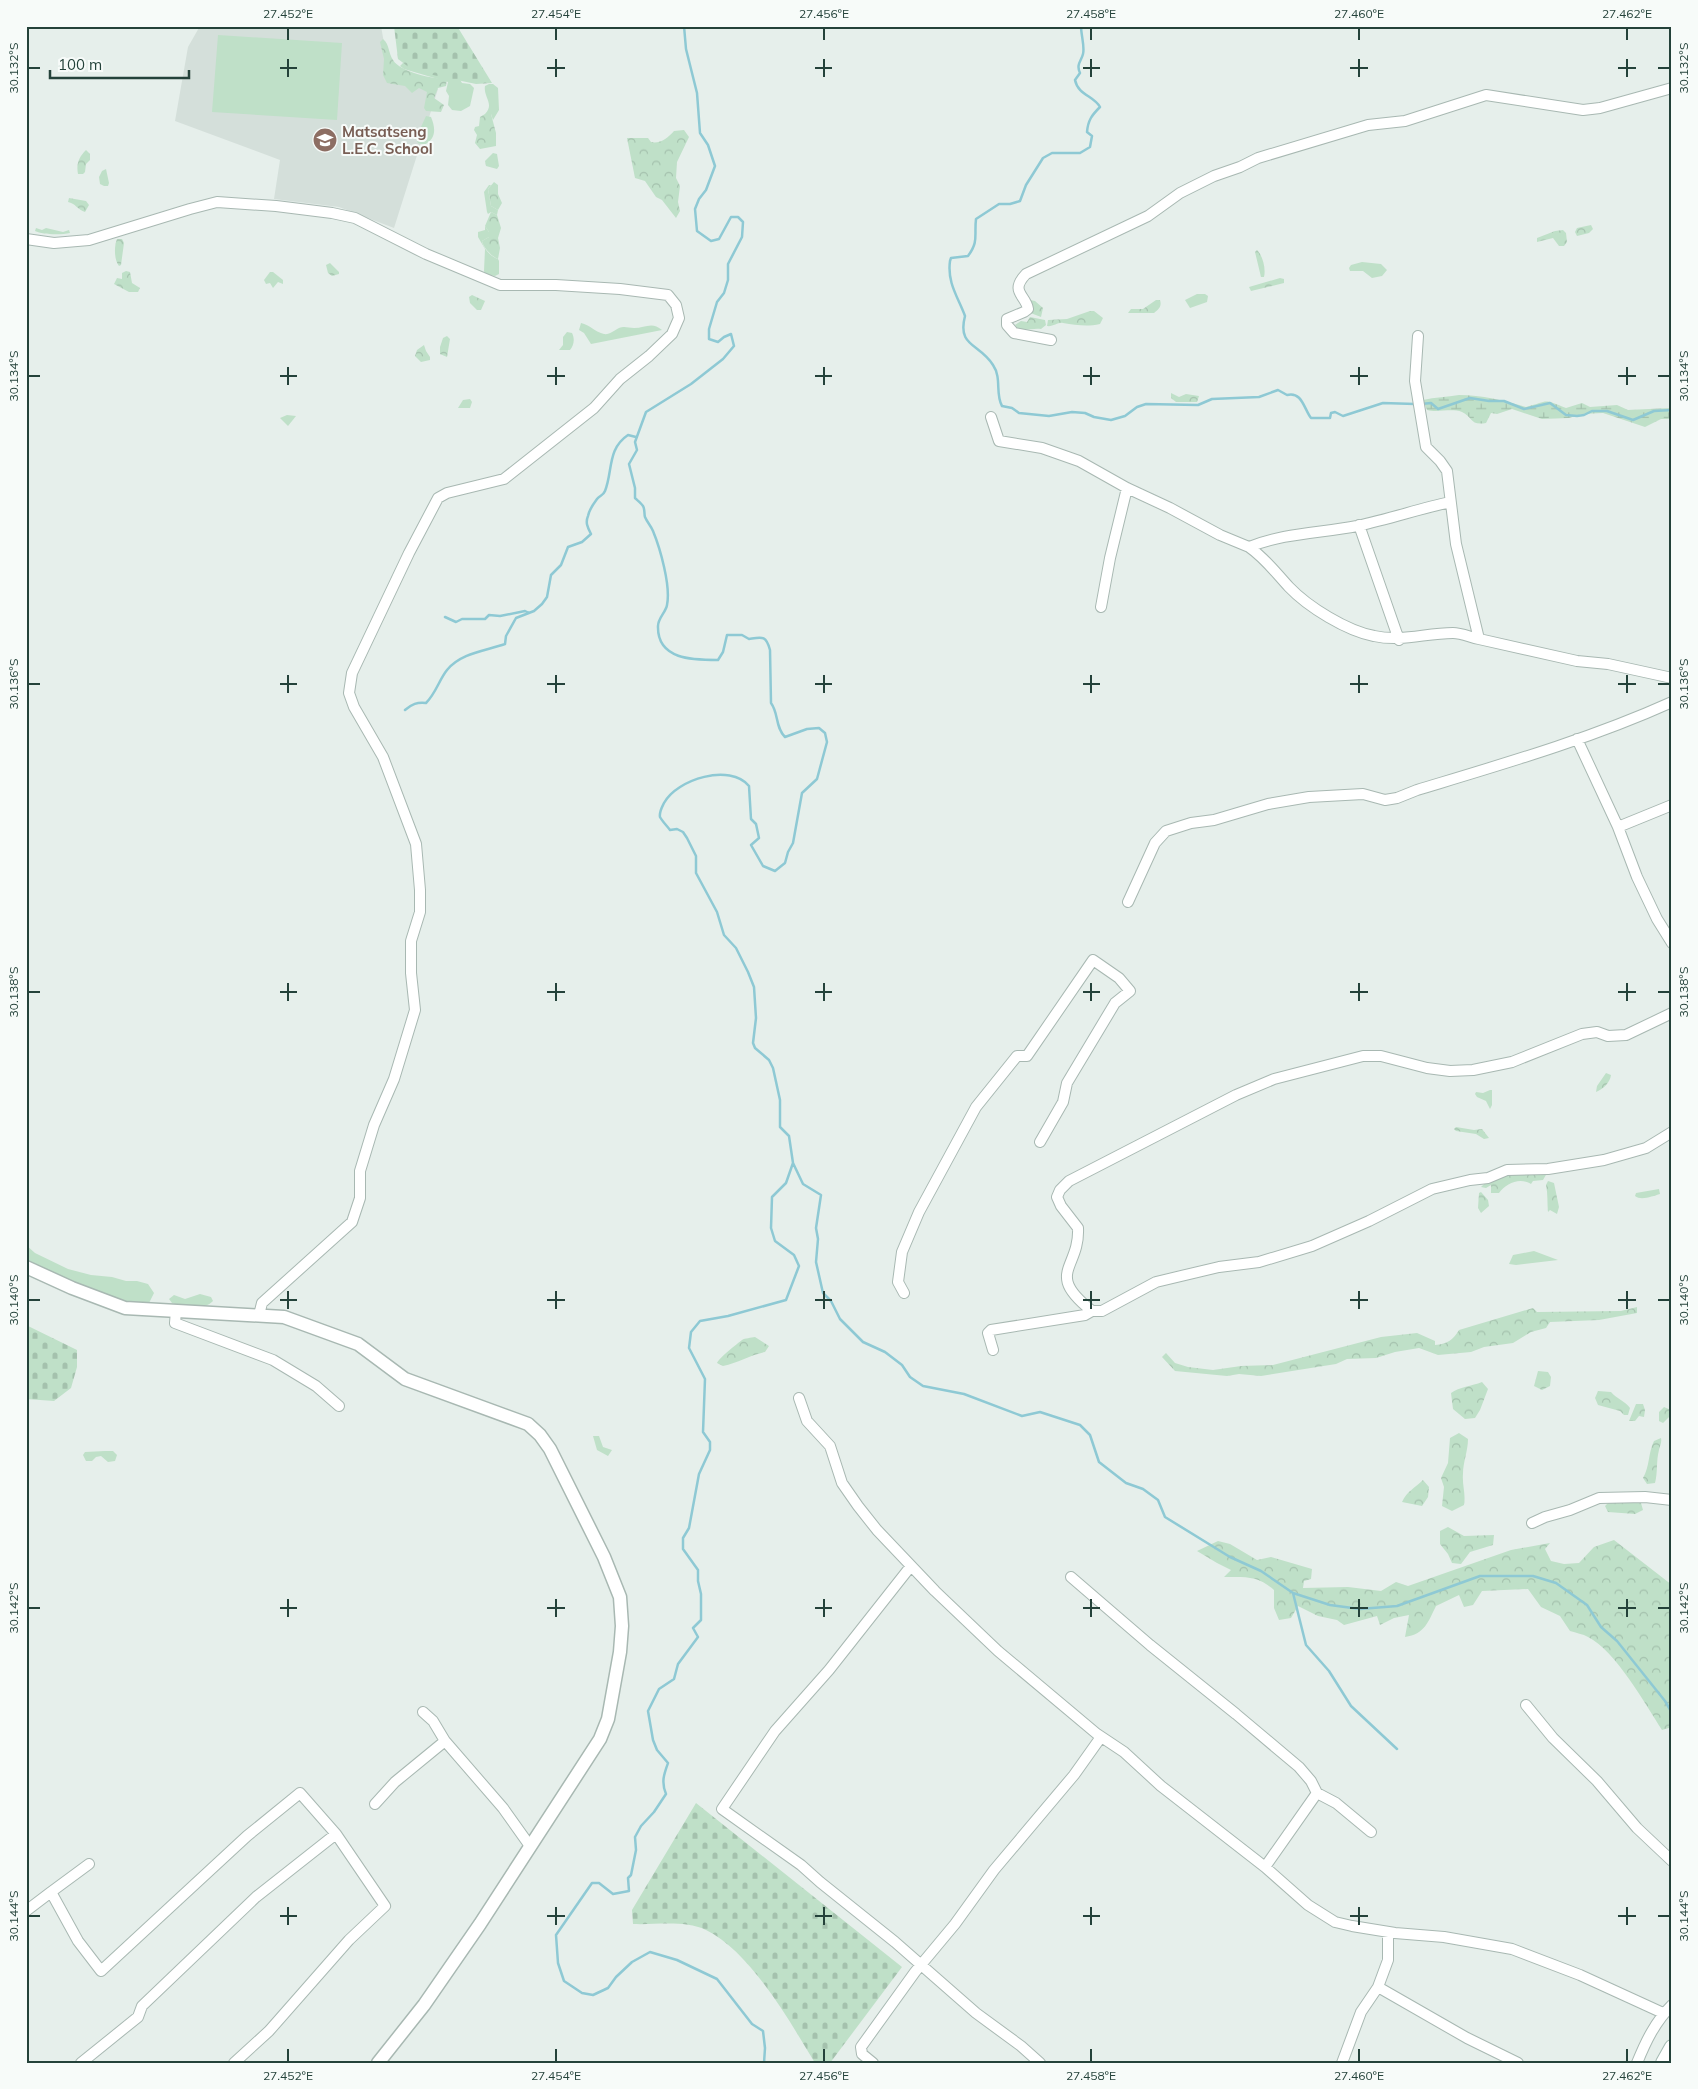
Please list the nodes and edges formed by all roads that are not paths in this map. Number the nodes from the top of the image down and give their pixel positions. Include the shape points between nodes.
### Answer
1 (1672, 88) edge
2 (26, 239) edge
3 (1418, 336) dead end
4 (1052, 340) dead end
5 (991, 417) dead end
6 (1127, 488) junction
7 (1450, 502) junction
8 (1359, 525) junction
9 (1249, 547) junction
10 (1101, 608) dead end
11 (1479, 639) junction
12 (1399, 640) junction
13 (1672, 678) edge
14 (1672, 702) edge
15 (1577, 739) junction
16 (1672, 805) edge
17 (1618, 827) junction
18 (1128, 902) dead end
19 (1672, 943) edge
20 (1672, 1013) edge
21 (1672, 1132) edge
22 (1040, 1142) dead end
23 (26, 1267) edge
24 (904, 1293) dead end
25 (176, 1312) junction
26 (1092, 1312) junction
27 (259, 1315) junction
28 (993, 1350) dead end
29 (799, 1398) dead end
30 (339, 1406) dead end
31 (1672, 1500) edge
32 (1532, 1523) dead end
33 (911, 1566) junction
34 (1071, 1576) dead end
35 (1526, 1705) dead end
36 (423, 1712) dead end
37 (1101, 1737) junction
38 (445, 1742) junction
39 (1317, 1793) junction
40 (375, 1804) dead end
41 (1371, 1832) dead end
42 (336, 1834) junction
43 (530, 1846) junction
44 (1672, 1861) edge
45 (89, 1864) dead end
46 (1264, 1867) junction
47 (51, 1892) junction
48 (26, 1911) edge
49 (1388, 1932) junction
50 (921, 1965) junction
51 (1378, 1988) junction
52 (1672, 2005) edge
53 (1663, 2013) junction
54 (1672, 2047) edge
55 (81, 2063) edge
56 (234, 2063) edge
57 (378, 2063) edge
58 (873, 2063) edge
59 (1040, 2063) edge
60 (1342, 2063) edge
61 (1518, 2063) edge
62 (1637, 2063) edge
63 (1663, 2063) edge

1 - 4 street via 1583,110 1486,95 1405,121 1368,125 1258,158 1214,176 1180,193 1148,216 1026,274 1020,280 1019,290 1028,308 1007,319 1007,325 1014,333
2 - 27 street via 54,243 89,240 218,202 276,206 356,218 426,254 500,285 556,285 668,295 676,305 679,318 672,334 620,379 594,408 504,480 446,493 438,498 352,673 349,693 354,707 382,758 416,844 420,912 411,941 415,1010 360,1171 360,1198 352,1222 262,1303
3 - 7 street via 1415,381 1426,447 1447,471
5 - 6 street via 999,441 1042,448 1079,461
6 - 9 street
6 - 10 street
7 - 8 street
7 - 11 street via 1456,544
8 - 9 street via 1269,539
8 - 12 street
9 - 12 street via 1290,588 1343,626 1372,636
11 - 12 street via 1455,633
11 - 13 street
14 - 15 street
15 - 17 street
15 - 18 street via 1397,798 1385,800 1363,794 1309,797 1268,804 1166,831 1155,843
16 - 17 street
17 - 19 street via 1637,877
20 - 26 street via 1626,1036 1597,1032 1582,1034 1494,1066 1450,1071 1381,1056 1363,1056 1274,1079 1236,1095 1069,1181 1058,1197 1078,1228 1077,1245 1066,1274 1078,1300
21 - 26 street via 1646,1148 1604,1160 1548,1169 1507,1170 1488,1178 1432,1189 1312,1246 1258,1262 1219,1267 1156,1282 1102,1311
22 - 24 street via 1063,1102 1067,1083 1115,1003 1130,991 1119,978 1093,960 1027,1056 1017,1056 976,1107 919,1212 902,1252 898,1282
23 - 25 street via 126,1308
25 - 27 street
25 - 30 street via 175,1323 273,1360 316,1386
26 - 28 street via 1085,1316 991,1330 988,1333
27 - 43 street via 284,1317 358,1344 405,1379 528,1424 550,1450 577,1501 620,1597 620,1652 608,1719 600,1740
29 - 33 street via 807,1421 830,1446 842,1483 877,1530
31 - 32 street via 1599,1498
33 - 37 street via 998,1651
33 - 50 street via 829,1670 775,1731 722,1809 801,1865
34 - 39 street via 1298,1767
35 - 44 street via 1637,1828
36 - 38 street via 433,1721
37 - 46 street via 1124,1752
37 - 50 street
38 - 40 street via 394,1782
38 - 43 street via 503,1808
39 - 41 street via 1336,1803
39 - 46 street
42 - 47 street via 300,1793 247,1836 101,1971 78,1941
42 - 55 street via 256,1897 142,2006 138,2017
42 - 56 street via 385,1906 349,1940 269,2031
43 - 57 street via 424,2004
45 - 47 street
46 - 49 street via 1308,1905 1335,1922
47 - 48 street
49 - 51 street via 1388,1960
49 - 53 street via 1444,1937 1512,1949 1580,1975
50 - 58 street via 861,2047 862,2054
50 - 59 street via 976,2014
51 - 60 street via 1361,2012
51 - 61 street
52 - 53 street
53 - 62 street via 1648,2036
54 - 63 main road

